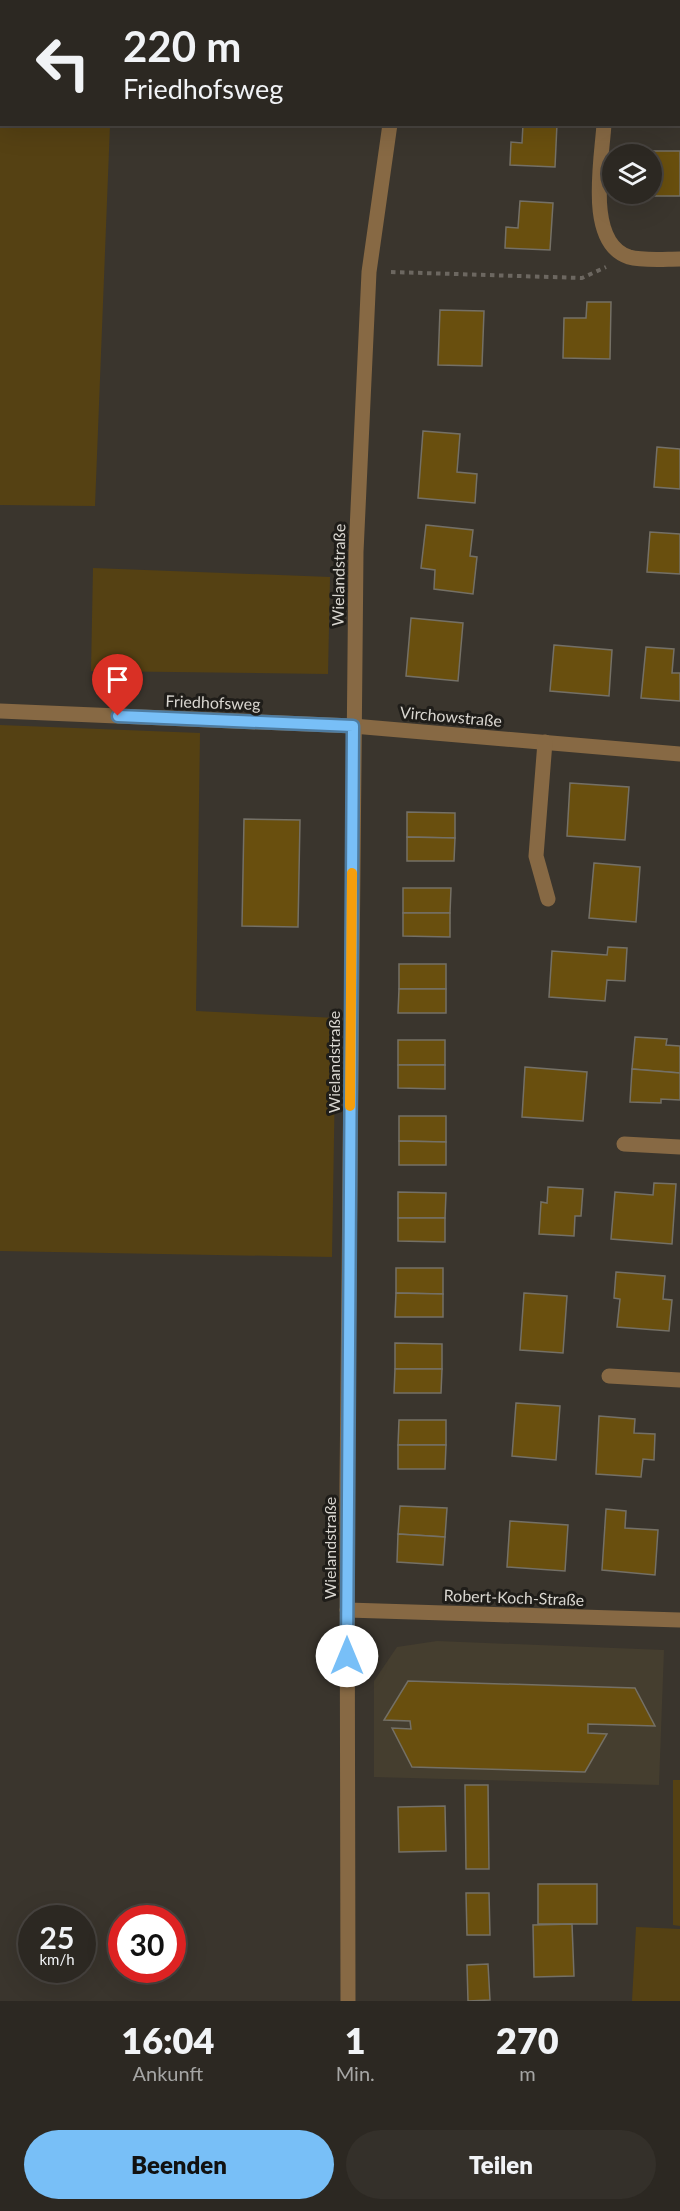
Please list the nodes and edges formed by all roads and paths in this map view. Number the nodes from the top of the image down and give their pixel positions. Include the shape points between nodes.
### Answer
1 (390, 126) edge
2 (604, 126) edge
3 (628, 257) junction
4 (680, 259) edge
5 (369, 272) junction
6 (0, 711) edge
7 (353, 726) junction
8 (545, 742) junction
9 (680, 753) edge
10 (548, 898) dead end
11 (624, 1144) dead end
12 (680, 1147) edge
13 (609, 1376) dead end
14 (680, 1380) edge
15 (347, 1610) junction
16 (680, 1620) edge
17 (348, 2001) edge

1 - 5 street, Wielandstraße
2 - 3 street via 599,209 611,244
3 - 4 street
3 - 5 path via 582,278
5 - 7 street, Wielandstraße via 356,552
6 - 7 street, Friedhofsweg
7 - 8 street, Virchowstraße
7 - 15 street, Wielandstraße
8 - 9 street, Virchowstraße
8 - 10 street via 536,856
11 - 12 street
13 - 14 street
15 - 16 street, Robert-Koch-Straße
15 - 17 street, Wielandstraße

